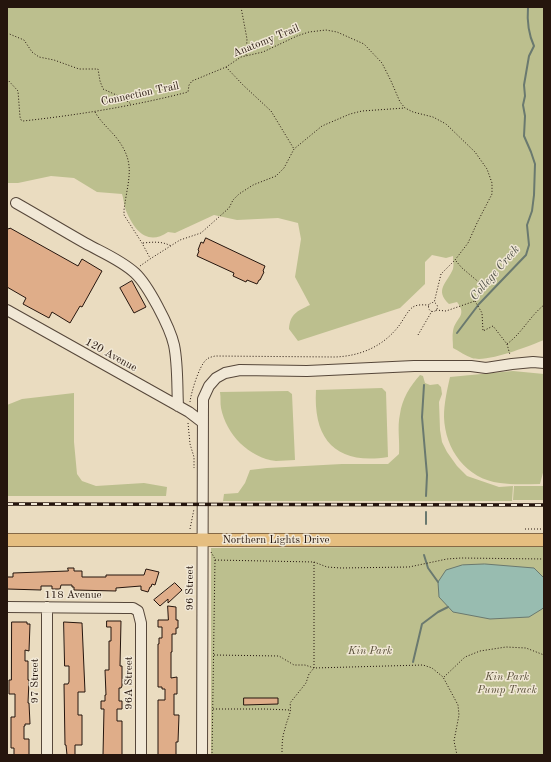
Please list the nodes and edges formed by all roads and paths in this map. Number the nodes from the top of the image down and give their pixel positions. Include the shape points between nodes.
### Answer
1 (240, 7) edge
2 (7, 33) edge
3 (246, 56) junction
4 (226, 67) junction
5 (7, 80) edge
6 (131, 104) junction
7 (405, 108) junction
8 (95, 111) junction
9 (294, 149) junction
10 (16, 203) dead end
11 (142, 243) junction
12 (171, 246) junction
13 (150, 259) junction
14 (455, 260) junction
15 (134, 272) junction
16 (475, 301) junction
17 (434, 303) junction
18 (544, 305) edge
19 (429, 306) junction
20 (7, 310) edge
21 (436, 310) junction
22 (432, 311) junction
23 (418, 335) dead end
24 (507, 344) junction
25 (544, 363) edge
26 (512, 364) junction
27 (178, 406) junction
28 (189, 412) junction
29 (202, 422) junction
30 (194, 473) dead end
31 (194, 505) dead end
32 (190, 531) dead end
33 (7, 540) edge
34 (544, 540) edge
35 (206, 544) junction
36 (544, 559) edge
37 (215, 560) junction
38 (314, 562) junction
39 (7, 607) edge
40 (47, 607) junction
41 (138, 611) joint
42 (214, 655) junction
43 (544, 655) edge
44 (314, 668) junction
45 (443, 677) junction
46 (213, 709) junction
47 (292, 710) junction
48 (47, 755) edge
49 (141, 755) edge
50 (202, 755) edge
51 (212, 755) edge
52 (282, 755) edge
53 (457, 755) edge

1 - 3 path via 246,39
2 - 6 path via 24,40 39,57 80,69 98,69 103,89
3 - 4 path, Anatomy Trail
3 - 7 path, Anatomy Trail via 264,52 309,32 337,32 364,44 382,63
4 - 6 path, Connection Trail via 192,81 188,92
4 - 9 path, Anatomy Trail via 271,111
5 - 8 path, Connection Trail via 18,91 20,117 23,121
6 - 8 path, Connection Trail
7 - 9 path via 350,114 322,126
7 - 14 path via 446,124 474,152 490,176 492,194 468,243
8 - 11 path via 116,137 128,158 130,168 124,215
9 - 12 path via 284,168 276,176 239,194 229,208 201,233
10 - 15 street
11 - 12 path via 165,242
11 - 13 path
12 - 13 path
13 - 15 path
14 - 16 path via 481,284 482,291
14 - 17 path via 441,274
15 - 27 street via 151,296 173,343 176,355
16 - 21 path via 446,311
16 - 24 path via 482,313 483,331 493,326
17 - 19 path
17 - 21 path via 437,306
18 - 24 path via 517,337
19 - 22 path
19 - 28 path via 413,307 386,339 351,356 208,358 202,364 191,392
20 - 27 street, 120 Avenue
21 - 22 path
22 - 23 path
24 - 26 path
25 - 26 street, 96 Street
26 - 29 street, 96 Street via 486,368 414,366 307,371 240,370 216,378 209,386 203,399
27 - 28 street, 120 Avenue
28 - 29 street, 120 Avenue
28 - 30 path via 188,426 194,457
29 - 35 street, 96 Street
31 - 32 path
33 - 35 main road, Northern Lights Drive
34 - 35 main road, Northern Lights Drive
35 - 37 path
35 - 50 street, 96 Street
36 - 38 path via 461,558 410,567 332,568
37 - 38 path
37 - 42 path
38 - 44 path
39 - 40 street, 118 Avenue
40 - 41 street, 118 Avenue via 133,608
40 - 48 street, 97 Street
41 - 49 street, 96A Street via 141,617
42 - 44 path via 279,656 294,665
42 - 46 path
43 - 45 path via 526,648 506,647 480,651 465,657
44 - 45 path via 423,665 432,668
44 - 47 path via 290,703
45 - 53 path via 458,705 459,715 454,741
46 - 47 path
46 - 51 path
47 - 52 path via 284,729

